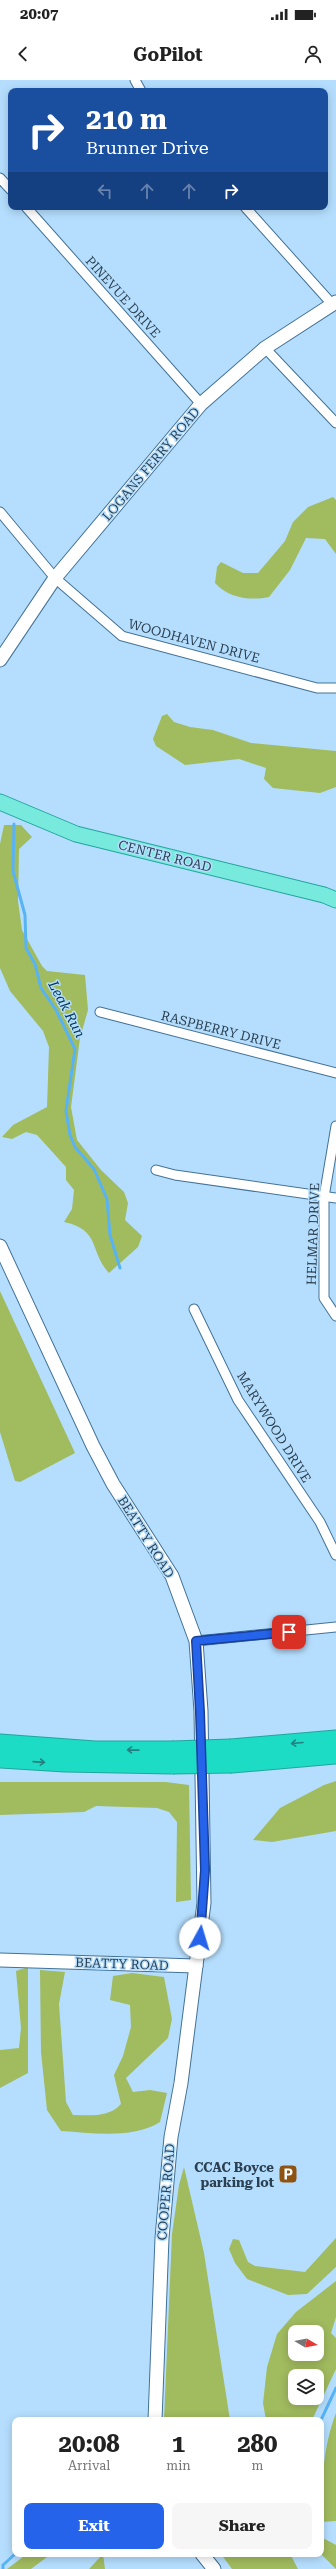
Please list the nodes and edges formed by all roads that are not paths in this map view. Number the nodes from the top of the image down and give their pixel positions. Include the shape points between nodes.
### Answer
1 (0, 178) edge
2 (8, 187) edge
3 (29, 210) edge
4 (248, 210) edge
5 (334, 303) edge
6 (265, 348) junction
7 (201, 404) junction
8 (336, 423) edge
9 (0, 512) edge
10 (55, 578) junction
11 (0, 660) edge
12 (336, 688) edge
13 (1, 801) edge
14 (336, 900) edge
15 (100, 1012) dead end
16 (336, 1073) edge
17 (336, 1126) edge
18 (156, 1170) dead end
19 (324, 1197) junction
20 (336, 1198) edge
21 (0, 1246) edge
22 (194, 1309) dead end
23 (336, 1316) edge
24 (336, 1555) edge
25 (336, 1627) edge
26 (196, 1641) junction
27 (336, 1739) edge
28 (0, 1743) edge
29 (336, 1755) edge
30 (231, 1756) junction
31 (172, 1758) junction
32 (0, 1759) edge
33 (0, 1960) edge
34 (196, 1966) junction
35 (155, 2417) edge
36 (204, 2557) edge
37 (214, 2569) edge

1 - 2 street
3 - 7 street, PINEVUE DRIVE
4 - 5 street
5 - 6 street, LOGANS FERRY ROAD
6 - 7 street, LOGANS FERRY ROAD
6 - 8 street
7 - 10 street, LOGANS FERRY ROAD
9 - 10 street, WOODHAVEN DRIVE
10 - 11 street, LOGANS FERRY ROAD
10 - 12 street, WOODHAVEN DRIVE via 122,636 316,688
13 - 14 main road, CENTER ROAD via 40,821 76,834
15 - 16 street, RASPBERRY DRIVE
17 - 19 street, HELMAR DRIVE
18 - 19 street
19 - 20 street
19 - 23 street, HELMAR DRIVE via 324,1298
21 - 26 street, BEATTY ROAD via 92,1446 172,1576
22 - 24 street, MARYWOOD DRIVE via 238,1400 320,1522
25 - 26 street
26 - 34 street, BEATTY ROAD via 205,1870 204,1903
27 -> 30 highway
31 -> 28 highway
29 - 30 highway
30 - 31 highway, bridge
32 -> 31 highway via 72,1764
33 - 34 street, BEATTY ROAD
34 - 35 street, COOPER ROAD via 169,2160 162,2238
36 - 37 street

